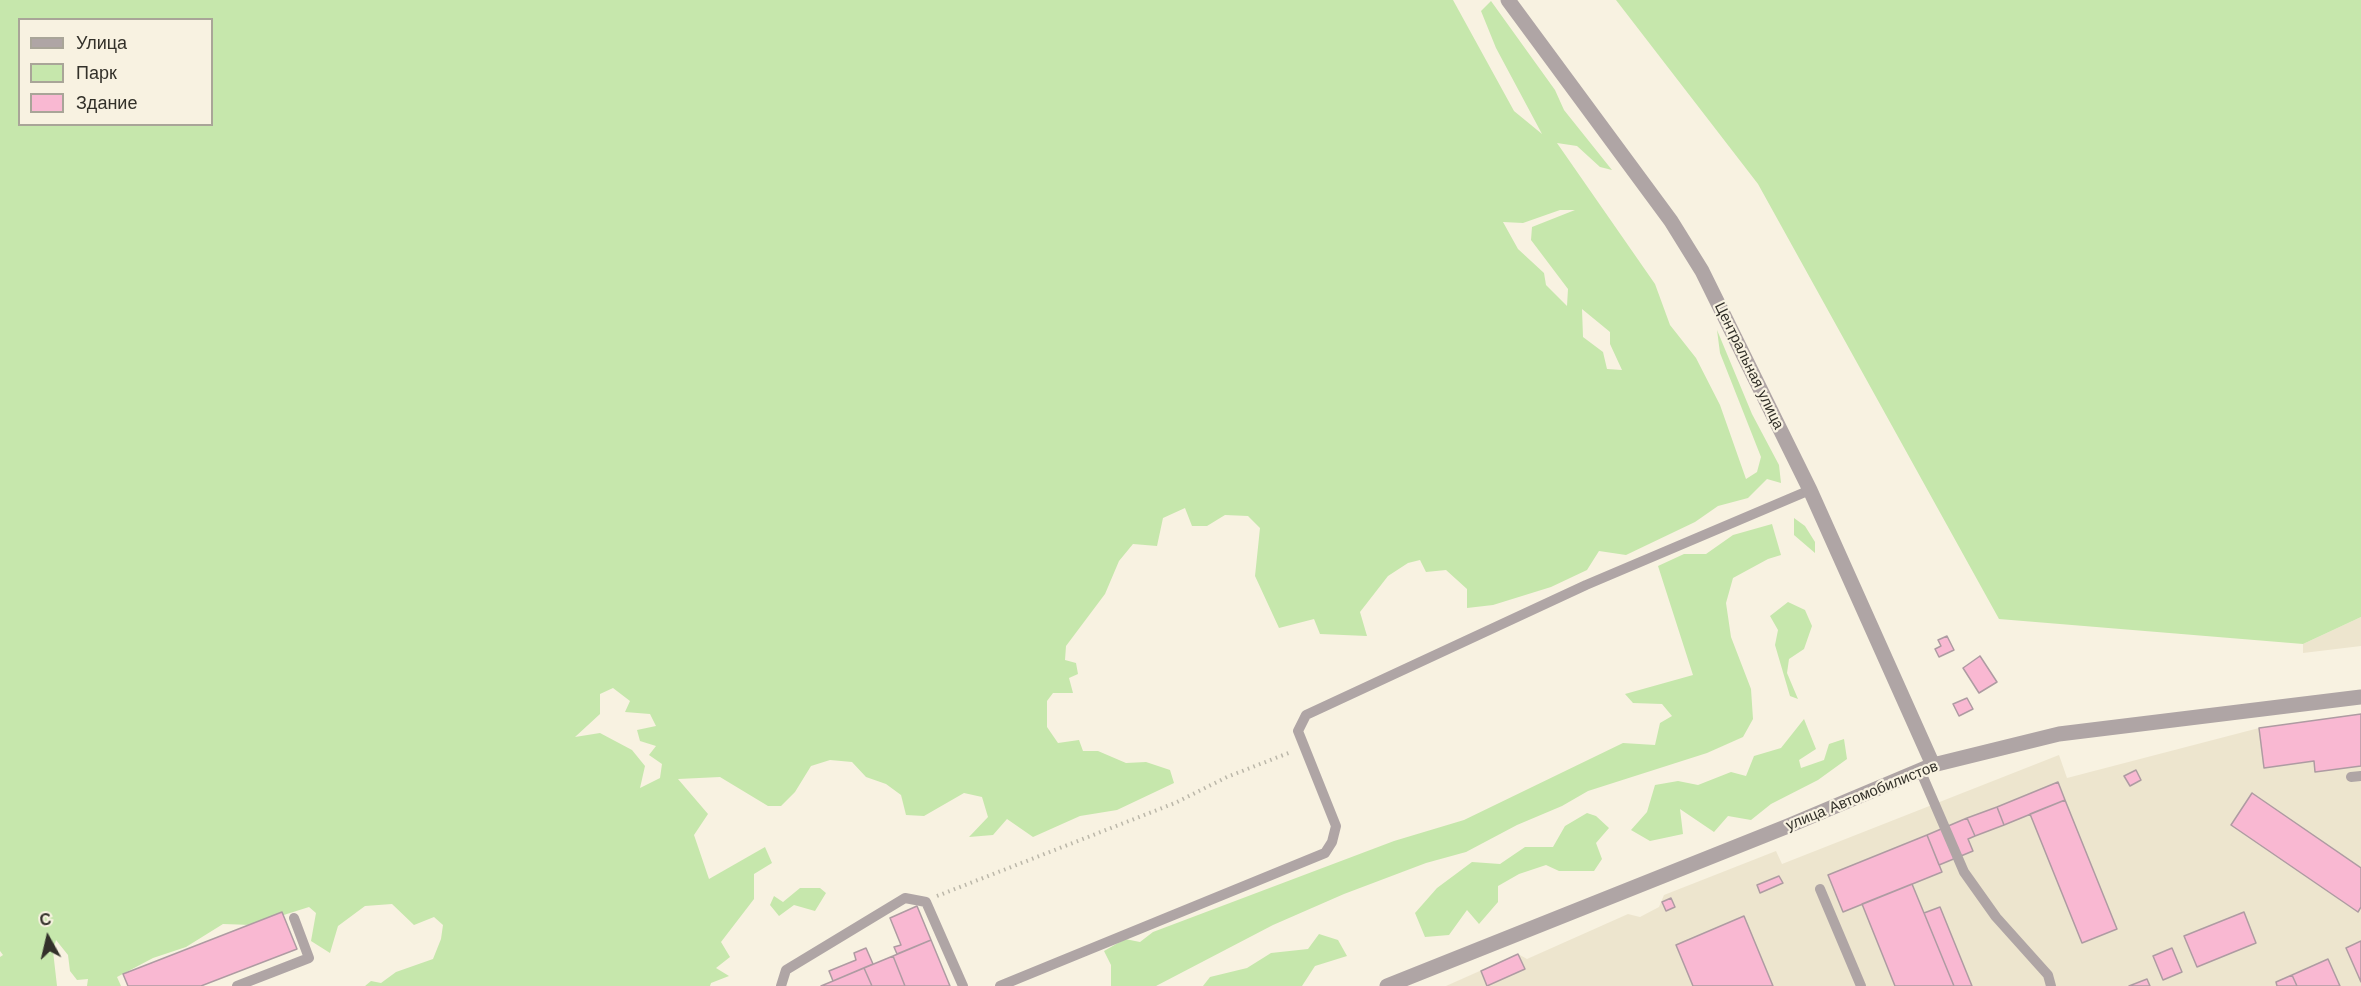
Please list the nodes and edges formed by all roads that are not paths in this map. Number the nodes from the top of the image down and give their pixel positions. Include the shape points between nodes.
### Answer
1 (1508, 0) edge
2 (1810, 490) junction
3 (2361, 697) edge
4 (1927, 768) junction
5 (1820, 889) dead end
6 (294, 918) dead end
7 (237, 986) edge
8 (782, 986) edge
9 (963, 986) edge
10 (1000, 986) edge
11 (1387, 986) edge
12 (1861, 986) edge
13 (2051, 986) edge

1 - 2 street, Центральная улица via 1671,221 1702,271
2 - 4 street, Центральная улица
2 - 10 lane via 1586,585 1306,715 1298,731 1336,826 1325,853
3 - 4 street, улица Автомобилистов via 2059,734
4 - 11 street, улица Автомобилистов
4 - 13 lane via 1964,872 1995,917 2049,975
5 - 12 lane
6 - 7 lane via 309,958
8 - 9 lane via 786,970 905,898 926,902

